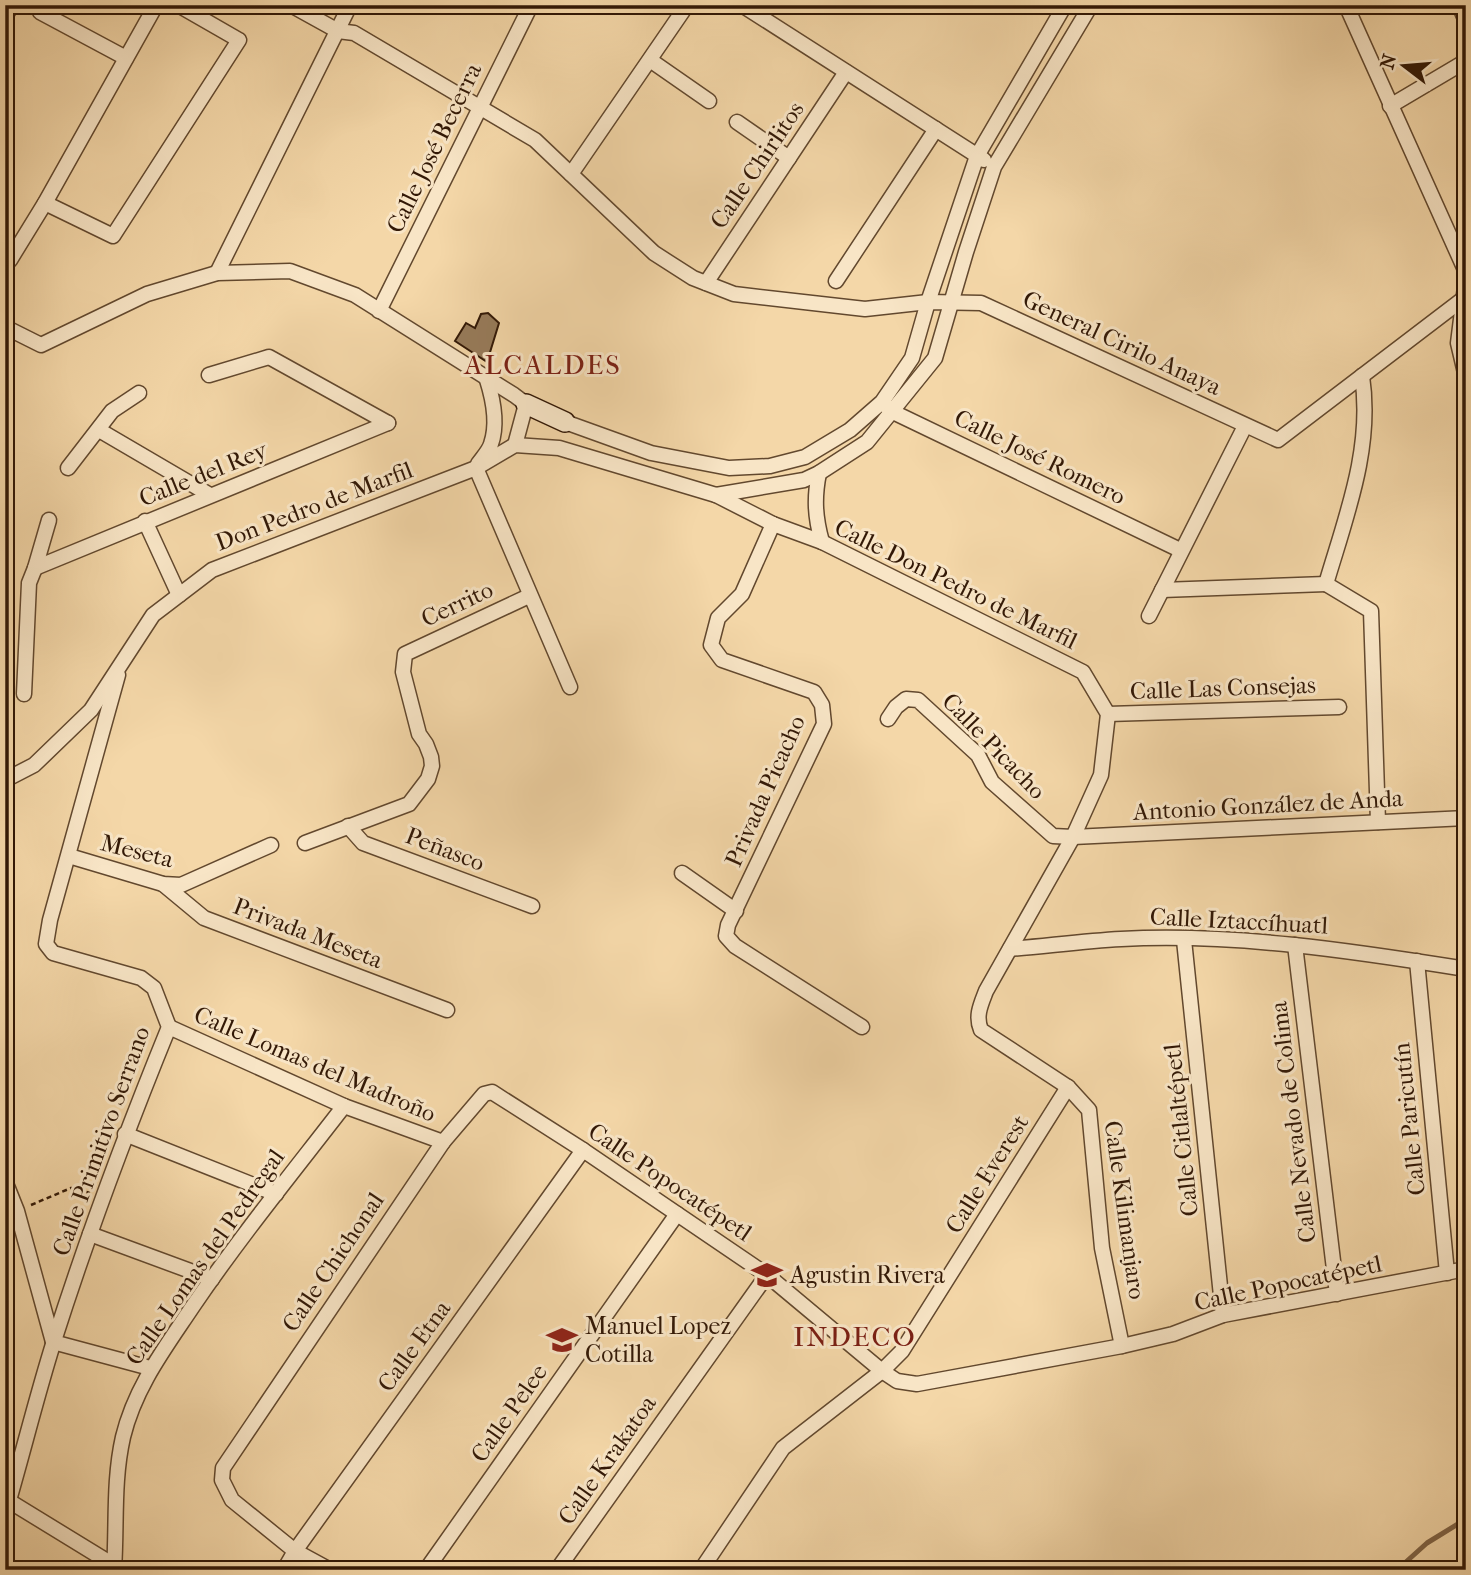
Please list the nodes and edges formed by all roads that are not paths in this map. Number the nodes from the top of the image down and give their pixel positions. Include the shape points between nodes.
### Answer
1 (12, 5) edge
2 (156, 5) edge
3 (178, 5) edge
4 (291, 5) edge
5 (350, 5) edge
6 (531, 5) edge
7 (687, 5) edge
8 (742, 5) edge
9 (1065, 5) edge
10 (1091, 5) edge
11 (1346, 5) edge
12 (1459, 5) edge
13 (40, 12) dead end
14 (5, 17) edge
15 (1466, 21) edge
16 (338, 31) junction
17 (126, 58) junction
18 (650, 60) junction
19 (1466, 61) edge
20 (846, 72) junction
21 (709, 101) dead end
22 (1390, 106) junction
23 (480, 108) junction
24 (737, 122) dead end
25 (936, 129) junction
26 (977, 156) junction
27 (789, 158) junction
28 (994, 167) junction
29 (571, 174) junction
30 (45, 203) junction
31 (5, 262) edge
32 (1466, 272) edge
33 (217, 273) junction
34 (1466, 279) edge
35 (836, 281) dead end
36 (706, 283) junction
37 (1463, 299) junction
38 (948, 301) junction
39 (928, 302) junction
40 (379, 311) junction
41 (5, 327) edge
42 (209, 375) dead end
43 (1362, 376) junction
44 (1466, 377) edge
45 (487, 380) junction
46 (139, 393) dead end
47 (881, 402) junction
48 (526, 404) junction
49 (893, 412) junction
50 (565, 422) joint
51 (1245, 426) junction
52 (99, 430) junction
53 (515, 445) junction
54 (68, 468) dead end
55 (475, 468) junction
56 (819, 473) junction
57 (210, 495) junction
58 (716, 495) junction
59 (50, 520) dead end
60 (145, 521) junction
61 (773, 524) junction
62 (822, 542) junction
63 (1180, 550) junction
64 (35, 568) junction
65 (1326, 584) junction
66 (1162, 590) junction
67 (178, 595) junction
68 (529, 596) junction
69 (1149, 616) dead end
70 (122, 662) junction
71 (570, 687) dead end
72 (24, 694) dead end
73 (1339, 707) dead end
74 (1108, 714) junction
75 (888, 719) dead end
76 (5, 780) edge
77 (1466, 818) edge
78 (1378, 822) junction
79 (348, 827) junction
80 (1073, 837) junction
81 (305, 842) dead end
82 (271, 845) dead end
83 (69, 856) junction
84 (682, 873) dead end
85 (163, 884) junction
86 (532, 906) dead end
87 (736, 911) junction
88 (1184, 940) junction
89 (1295, 945) junction
90 (1010, 949) junction
91 (1417, 961) junction
92 (1466, 969) edge
93 (447, 1010) dead end
94 (169, 1027) junction
95 (862, 1027) dead end
96 (1068, 1087) junction
97 (492, 1092) joint
98 (344, 1105) junction
99 (125, 1134) junction
100 (443, 1142) junction
101 (583, 1150) junction
102 (5, 1181) edge
103 (276, 1194) junction
104 (677, 1214) junction
105 (90, 1234) junction
106 (1466, 1269) edge
107 (1447, 1273) junction
108 (767, 1275) junction
109 (212, 1279) junction
110 (1337, 1294) junction
111 (1223, 1315) junction
112 (54, 1342) junction
113 (1122, 1346) junction
114 (150, 1368) junction
115 (882, 1371) junction
116 (7, 1508) edge
117 (295, 1551) junction
118 (116, 1568) edge
119 (284, 1570) edge
120 (330, 1570) edge
121 (426, 1570) edge
122 (557, 1570) edge
123 (701, 1570) edge

1 - 14 street
2 - 17 street
3 - 30 street via 239,40 113,236
4 - 16 street, General Cirilo Anaya
5 - 16 street
6 - 23 street, Calle José Becerra
7 - 18 street
8 - 20 street
9 - 26 street
10 - 28 street
11 - 22 street
12 - 15 street
13 - 17 street
16 - 23 street, General Cirilo Anaya via 354,33
16 - 33 street
17 - 30 street
18 - 21 street
18 - 29 street
19 - 22 street
20 - 25 street
20 - 27 street, Calle Chirlitos
22 - 32 street
23 - 29 street, General Cirilo Anaya via 535,141
23 - 40 street, Calle José Becerra
24 - 27 street
25 - 26 street
25 - 35 street
26 - 28 street
26 - 39 street
27 - 36 street, Calle Chirlitos
28 - 38 street
29 - 36 street, General Cirilo Anaya via 654,253
30 - 31 street
33 - 40 street via 290,271 355,295
33 - 41 street via 147,295 41,345
34 - 37 street
36 - 39 street, General Cirilo Anaya via 734,294 865,309
37 - 43 street
37 - 44 street via 1458,343
38 - 39 street, General Cirilo Anaya
38 - 49 street via 936,358
38 - 51 street, General Cirilo Anaya via 981,303
39 - 47 street via 912,358
40 - 45 street
42 - 57 street, Calle del Rey via 269,357 388,423
43 - 51 street, General Cirilo Anaya via 1278,440
43 - 65 street via 1366,404 1360,469
45 - 48 street
45 - 55 street via 493,400 491,444
46 - 52 street via 112,411
47 - 49 street, Calle José Romero
47 - 50 street via 850,430 805,457 757,467 729,468 651,453
48 - 50 street
48 - 53 street
49 - 56 street via 867,442
49 - 63 street, Calle José Romero
51 - 63 street
52 - 54 street
52 - 57 street
53 - 55 street, Don Pedro de Marfil
53 - 58 street via 559,448
55 - 67 street, Don Pedro de Marfil via 212,570
55 - 68 street
56 - 58 street via 804,480
56 - 62 street via 816,519
57 - 60 street, Calle del Rey
58 - 61 street, Calle Don Pedro de Marfil
59 - 64 street
60 - 64 street, Calle del Rey
60 - 67 street
61 - 62 street, Calle Don Pedro de Marfil
61 - 87 street, Privada Picacho via 742,594 718,618 711,645 722,660 814,692 822,705 824,724
62 - 74 street, Calle Don Pedro de Marfil via 1083,672
63 - 66 street
64 - 72 street via 29,583
65 - 66 street
65 - 78 street via 1371,611
66 - 69 street
67 - 70 street, Don Pedro de Marfil via 153,615
68 - 71 street
68 - 79 street, Cerrito via 405,653 403,672 432,766 428,779 409,804
70 - 76 street, Don Pedro de Marfil via 91,710 34,765
70 - 83 street, Calle Primitivo Serrano
73 - 74 street, Calle Las Consejas
74 - 80 street via 1101,775
75 - 80 street, Calle Picacho via 906,699 918,700 978,755 992,782 1053,836
77 - 78 street, Antonio González de Anda
78 - 80 street, Antonio González de Anda
79 - 81 street
79 - 86 street, Peñasco via 363,842
80 - 90 street
82 - 85 street, Meseta via 181,885
83 - 85 street, Meseta
83 - 94 street, Calle Primitivo Serrano via 46,944 52,953 141,978 154,988
84 - 87 street, Privada Picacho
85 - 93 street, Privada Meseta via 204,918
87 - 95 street, Privada Picacho via 726,933 728,939
88 - 89 street, Calle Iztaccíhuatl
88 - 90 street, Calle Iztaccíhuatl via 1123,939
88 - 111 street, Calle Citlaltépetl
89 - 91 street, Calle Iztaccíhuatl
89 - 110 street, Calle Nevado de Colima
90 - 96 street via 980,1006 978,1023 981,1030
91 - 92 street, Calle Iztaccíhuatl
91 - 107 street, Calle Paricutín
94 - 98 street, Calle Lomas del Madroño
94 - 99 street, Calle Primitivo Serrano
96 - 113 street, Calle Kilimanjaro via 1088,1110 1102,1248
96 - 115 street, Calle Everest via 902,1351
97 - 100 street, Calle Chichonal via 479,1098
97 - 101 street, Calle Popocatépetl
98 - 100 street, Calle Lomas del Madroño
98 - 103 street, Calle Lomas del Pedregal
99 - 103 street
99 - 105 street, Calle Primitivo Serrano
100 - 117 street, Calle Chichonal via 223,1468 222,1480 232,1500
101 - 104 street, Calle Popocatépetl
101 - 117 street, Calle Etna
102 - 112 street
103 - 109 street, Calle Lomas del Pedregal
104 - 108 street, Calle Popocatépetl
104 - 121 street, Calle Pelee
105 - 109 street
105 - 112 street, Calle Primitivo Serrano
106 - 107 street, Calle Popocatépetl
107 - 110 street, Calle Popocatépetl
108 - 115 street, Calle Popocatépetl
108 - 122 street, Calle Krakatoa
109 - 114 street, Calle Lomas del Pedregal
110 - 111 street, Calle Popocatépetl
111 - 113 street, Calle Popocatépetl
112 - 114 street
112 - 116 street, Calle Primitivo Serrano
113 - 115 street, Calle Popocatépetl via 917,1384 897,1381
114 - 118 street, Calle Lomas del Pedregal via 123,1436 115,1491
115 - 123 street, Calle Everest via 783,1448
116 - 118 street
117 - 119 street, Calle Etna
117 - 120 street

